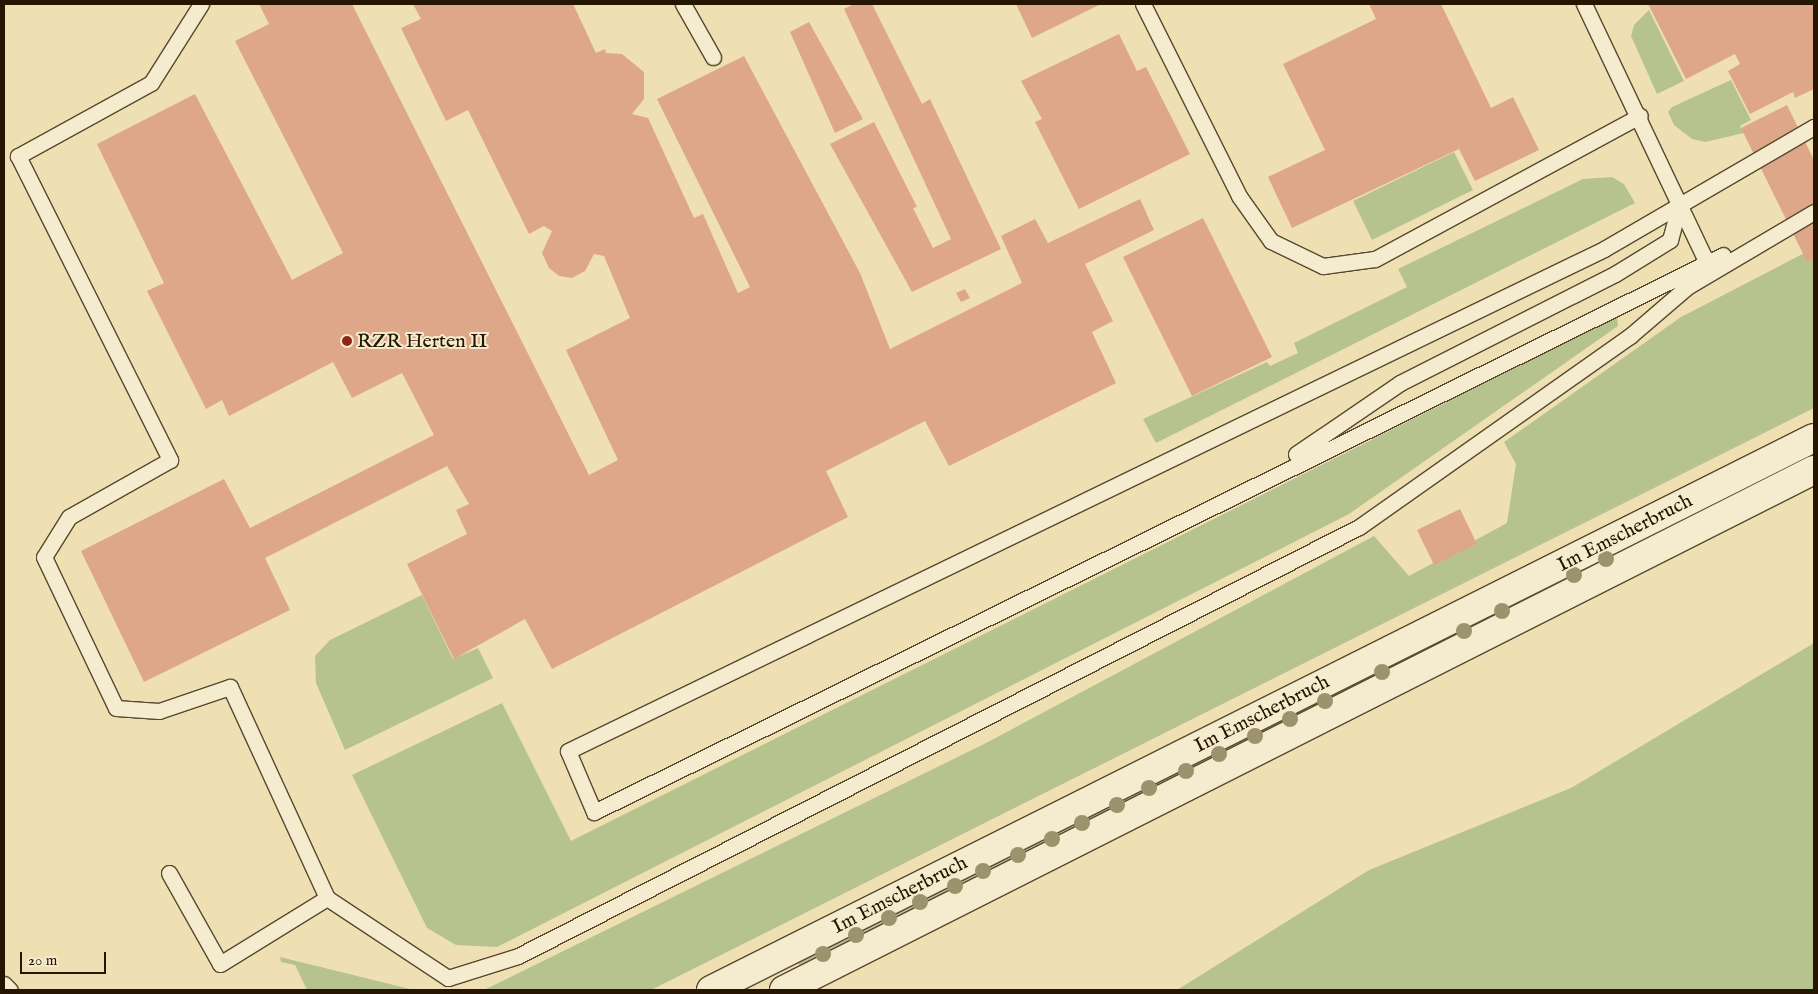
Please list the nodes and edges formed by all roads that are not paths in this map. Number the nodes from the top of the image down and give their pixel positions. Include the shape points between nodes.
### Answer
1 (201, 4) edge
2 (683, 4) edge
3 (1143, 4) edge
4 (1584, 4) edge
5 (713, 57) dead end
6 (1640, 116) junction
7 (1814, 128) edge
8 (1680, 202) junction
9 (1814, 211) edge
10 (1708, 263) junction
11 (1814, 438) edge
12 (1814, 470) edge
13 (1234, 493) junction
14 (169, 873) dead end
15 (327, 898) junction
16 (4, 984) edge
17 (10, 990) edge
18 (711, 990) edge
19 (784, 990) edge

1 - 15 lane via 151,83 18,156 170,460 69,516 44,557 116,708 158,711 230,687
2 - 5 lane
3 - 6 lane via 1239,196 1271,241 1323,266 1375,259
4 - 6 lane
6 - 8 lane
7 - 8 lane
8 - 10 lane
8 - 13 lane via 1670,240 1615,274 1400,383
8 - 13 lane via 1604,249 568,751 594,812
9 - 10 lane
9 - 15 lane via 1687,287 1630,336 1359,527 518,956 448,978
10 - 13 lane
11 - 18 main road, Im Emscherbruch
12 - 19 main road, Im Emscherbruch
14 - 15 lane via 220,964
16 - 17 lane

